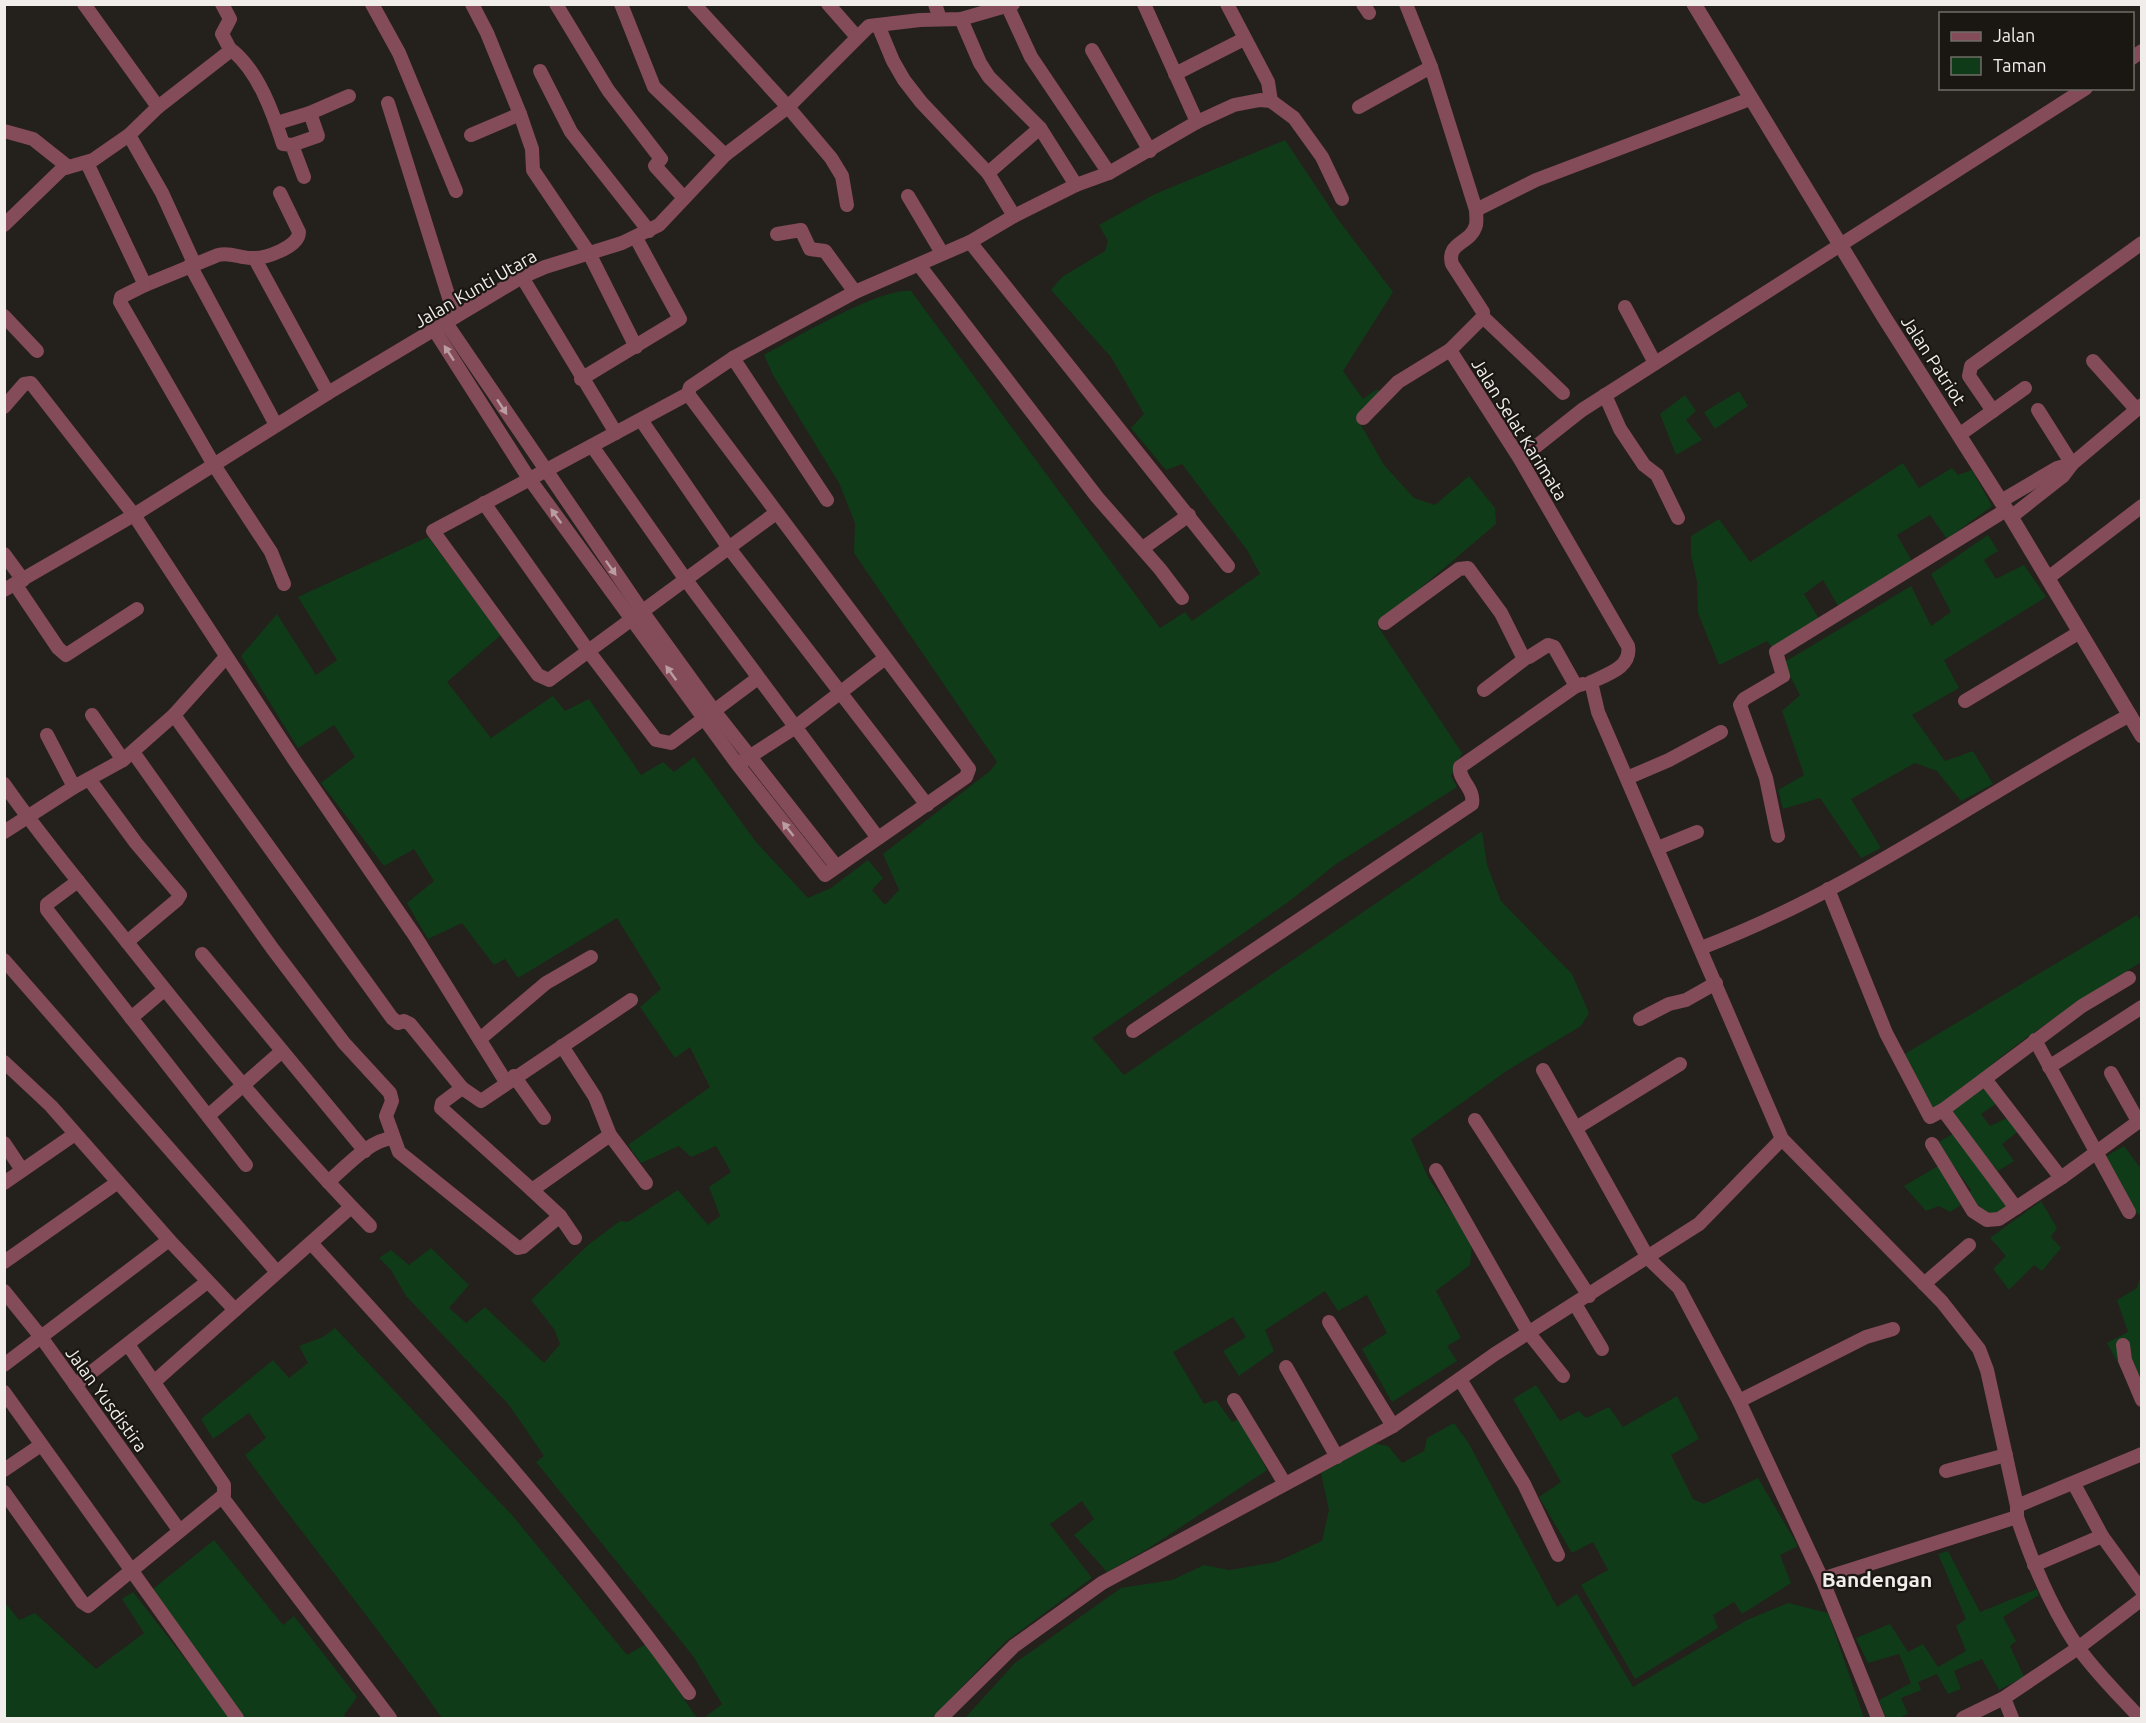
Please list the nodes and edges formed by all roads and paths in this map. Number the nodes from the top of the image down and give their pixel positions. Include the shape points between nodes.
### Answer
1 (84, 4) edge
2 (222, 4) edge
3 (372, 4) edge
4 (472, 4) edge
5 (556, 4) edge
6 (621, 4) edge
7 (694, 4) edge
8 (828, 4) edge
9 (935, 4) edge
10 (1144, 4) edge
11 (1227, 4) edge
12 (1406, 4) edge
13 (1694, 4) edge
14 (1011, 6) edge
15 (940, 19) junction
16 (962, 19) junction
17 (878, 25) junction
18 (856, 37) junction
19 (1245, 39) junction
20 (1092, 50) dead end
21 (231, 51) junction
22 (1431, 67) junction
23 (540, 71) dead end
24 (1175, 74) junction
25 (2083, 90) edge
26 (349, 96) dead end
27 (1750, 99) junction
28 (1271, 101) junction
29 (388, 103) dead end
30 (788, 106) junction
31 (158, 107) junction
32 (1359, 107) dead end
33 (310, 113) junction
34 (520, 114) junction
35 (1197, 122) junction
36 (277, 123) junction
37 (1040, 128) junction
38 (4, 130) edge
39 (129, 135) junction
40 (471, 135) dead end
41 (292, 145) junction
42 (1150, 151) junction
43 (725, 154) junction
44 (87, 163) junction
45 (68, 166) junction
46 (988, 173) junction
47 (1109, 173) junction
48 (304, 177) dead end
49 (1076, 185) junction
50 (456, 191) dead end
51 (280, 193) dead end
52 (908, 196) dead end
53 (684, 198) junction
54 (1342, 199) dead end
55 (847, 205) dead end
56 (1476, 210) junction
57 (1014, 216) junction
58 (4, 225) edge
59 (649, 231) junction
60 (777, 234) dead end
61 (636, 238) junction
62 (970, 242) junction
63 (2142, 243) edge
64 (1839, 244) junction
65 (589, 252) junction
66 (942, 253) junction
67 (255, 259) junction
68 (192, 264) junction
69 (919, 265) junction
70 (522, 278) junction
71 (144, 285) junction
72 (855, 292) junction
73 (1624, 307) dead end
74 (4, 316) edge
75 (1483, 317) junction
76 (445, 324) junction
77 (636, 347) junction
78 (1450, 350) junction
79 (37, 351) dead end
80 (733, 358) junction
81 (2093, 362) dead end
82 (1655, 363) junction
83 (581, 379) junction
84 (2025, 388) dead end
85 (328, 393) junction
86 (1563, 393) dead end
87 (688, 394) junction
88 (1605, 395) junction
89 (4, 407) edge
90 (2139, 407) edge
91 (2038, 410) dead end
92 (1993, 411) junction
93 (1363, 418) dead end
94 (641, 420) junction
95 (276, 426) junction
96 (1962, 433) junction
97 (616, 434) junction
98 (592, 446) junction
99 (1520, 459) junction
100 (2072, 464) junction
101 (214, 465) junction
102 (543, 470) junction
103 (528, 477) junction
104 (828, 500) dead end
105 (484, 503) junction
106 (2142, 506) edge
107 (2007, 509) junction
108 (776, 513) junction
109 (134, 515) junction
110 (1189, 515) junction
111 (1678, 518) dead end
112 (729, 548) junction
113 (1143, 548) junction
114 (4, 554) edge
115 (1228, 566) dead end
116 (2052, 575) junction
117 (686, 580) junction
118 (284, 584) dead end
119 (14, 585) edge
120 (1182, 598) dead end
121 (137, 609) dead end
122 (637, 615) junction
123 (1385, 623) dead end
124 (2080, 632) junction
125 (589, 652) junction
126 (226, 657) junction
127 (1526, 658) junction
128 (885, 659) junction
129 (758, 678) junction
130 (1591, 682) junction
131 (1576, 686) junction
132 (1484, 690) dead end
133 (840, 693) junction
134 (1965, 701) dead end
135 (92, 714) dead end
136 (174, 715) junction
137 (709, 715) junction
138 (2130, 715) junction
139 (794, 728) junction
140 (1720, 732) dead end
141 (47, 735) dead end
142 (2142, 736) edge
143 (128, 756) junction
144 (750, 756) junction
145 (738, 765) junction
146 (1627, 778) junction
147 (89, 779) junction
148 (4, 784) edge
149 (74, 787) junction
150 (927, 805) junction
151 (28, 818) junction
152 (4, 832) edge
153 (1696, 832) dead end
154 (1778, 836) dead end
155 (878, 838) junction
156 (1658, 848) junction
157 (836, 866) junction
158 (78, 881) junction
159 (1828, 889) junction
160 (127, 942) junction
161 (1701, 948) junction
162 (202, 954) dead end
163 (591, 957) dead end
164 (4, 960) edge
165 (2129, 978) dead end
166 (1716, 983) junction
167 (164, 990) junction
168 (631, 999) dead end
169 (2142, 1007) edge
170 (131, 1018) junction
171 (1640, 1019) dead end
172 (1133, 1031) dead end
173 (480, 1039) junction
174 (2035, 1040) junction
175 (562, 1046) junction
176 (282, 1051) junction
177 (4, 1062) edge
178 (1680, 1064) dead end
179 (2049, 1067) junction
180 (1543, 1070) dead end
181 (2111, 1073) dead end
182 (510, 1079) junction
183 (1984, 1079) junction
184 (244, 1084) junction
185 (462, 1088) junction
186 (1943, 1110) junction
187 (208, 1116) junction
188 (544, 1118) dead end
189 (1475, 1119) dead end
190 (2140, 1120) edge
191 (1576, 1128) junction
192 (75, 1134) junction
193 (610, 1135) junction
194 (393, 1138) junction
195 (1782, 1139) junction
196 (4, 1143) edge
197 (1932, 1144) dead end
198 (365, 1151) junction
199 (2095, 1151) junction
200 (246, 1165) dead end
201 (22, 1170) junction
202 (1436, 1170) dead end
203 (2061, 1178) junction
204 (118, 1182) junction
205 (328, 1182) junction
206 (4, 1183) edge
207 (646, 1183) dead end
208 (532, 1190) junction
209 (351, 1207) junction
210 (2016, 1208) junction
211 (2129, 1212) dead end
212 (560, 1216) junction
213 (370, 1226) dead end
214 (575, 1238) dead end
215 (169, 1240) junction
216 (311, 1243) junction
217 (1969, 1245) dead end
218 (1648, 1258) junction
219 (4, 1262) edge
220 (277, 1272) junction
221 (207, 1282) junction
222 (1924, 1284) junction
223 (4, 1291) edge
224 (1589, 1296) junction
225 (1575, 1304) junction
226 (235, 1310) junction
227 (1329, 1322) dead end
228 (1893, 1329) dead end
229 (1528, 1332) junction
230 (41, 1337) junction
231 (2123, 1345) dead end
232 (129, 1346) junction
233 (1602, 1349) dead end
234 (4, 1365) edge
235 (1286, 1367) dead end
236 (1563, 1376) dead end
237 (155, 1381) junction
238 (1461, 1381) junction
239 (75, 1386) junction
240 (4, 1392) edge
241 (1234, 1400) dead end
242 (2142, 1400) edge
243 (1739, 1401) junction
244 (1393, 1426) junction
245 (41, 1445) junction
246 (2142, 1454) edge
247 (2006, 1455) junction
248 (1337, 1457) junction
249 (4, 1470) edge
250 (1946, 1471) dead end
251 (1286, 1484) junction
252 (2074, 1484) junction
253 (4, 1492) edge
254 (222, 1497) junction
255 (2017, 1512) junction
256 (179, 1530) junction
257 (2102, 1536) junction
258 (1558, 1555) dead end
259 (2034, 1565) junction
260 (133, 1571) junction
261 (1822, 1579) junction
262 (2142, 1590) edge
263 (2142, 1599) edge
264 (2078, 1648) junction
265 (689, 1693) dead end
266 (2004, 1698) junction
267 (237, 1719) edge
268 (390, 1719) edge
269 (941, 1719) edge
270 (1878, 1719) edge
271 (1963, 1719) edge
272 (2012, 1719) edge
273 (2140, 1719) edge

1 - 31 street
2 - 21 street via 230,20 222,34
3 - 50 street via 399,53
4 - 34 street
5 - 53 street via 608,90 661,159 655,166
6 - 43 street via 654,87
7 - 30 street
8 - 18 street
9 - 15 street
10 - 24 street
11 - 19 street
12 - 22 street
13 - 27 street, Jalan Patriot
14 - 16 street, Jalan Kunti Utara
14 - 47 street via 1031,57
15 - 16 street, Jalan Kunti Utara
15 - 17 street, Jalan Kunti Utara
16 - 37 street via 989,77
17 - 18 street, Jalan Kunti Utara via 869,26
17 - 46 street via 904,80
18 - 30 street, Jalan Kunti Utara
19 - 24 street
19 - 28 street via 1268,82
20 - 42 street
21 - 31 street
21 - 36 street via 244,63
22 - 32 street
22 - 56 street
23 - 59 street via 571,132
24 - 35 street
25 - 64 street
26 - 33 street
27 - 56 street via 1536,180
27 - 64 street, Jalan Patriot
28 - 35 street via 1234,105
28 - 54 street via 1294,118 1322,157
29 - 76 street
30 - 43 street, Jalan Kunti Utara
30 - 55 street via 837,167
31 - 39 street
33 - 36 street
33 - 41 street via 318,136
34 - 40 street
34 - 65 street via 532,149 533,170
35 - 42 street
36 - 41 street via 284,145
37 - 46 street
37 - 49 street
38 - 45 street via 33,139
39 - 44 street
39 - 68 street via 162,193
41 - 48 street
42 - 47 street
43 - 53 street, Jalan Kunti Utara
44 - 45 street
44 - 71 street
45 - 58 street
46 - 57 street
47 - 49 street
49 - 57 street
51 - 67 street via 297,227 298,239
52 - 66 street
53 - 59 street, Jalan Kunti Utara
56 - 75 street via 1473,231 1453,248 1450,256
57 - 62 street
59 - 61 street, Jalan Kunti Utara
60 - 72 street via 801,230 810,249 825,251
61 - 65 street, Jalan Kunti Utara
61 - 77 street via 680,319
62 - 66 street
62 - 110 street
63 - 92 street via 1971,366 1969,376
64 - 82 street
64 - 96 street, Jalan Patriot
65 - 70 street, Jalan Kunti Utara
65 - 77 street
66 - 69 street
67 - 68 street via 228,253
67 - 85 street
68 - 71 street
68 - 95 street
69 - 72 street
69 - 113 street via 1097,497
70 - 76 street, Jalan Kunti Utara
70 - 83 street
71 - 101 street via 121,297 120,302
72 - 80 street
73 - 82 street
74 - 79 street
75 - 78 street, Jalan Selat Karimata
75 - 86 street
76 - 85 street, Jalan Kunti Utara
76 -> 102 street
103 -> 76 street
77 - 83 street
78 - 93 street via 1398,382
78 - 99 street, Jalan Selat Karimata
80 - 87 street via 690,387
80 - 104 street
81 - 90 street
82 - 88 street
83 - 97 street
84 - 92 street
85 - 95 street, Jalan Kunti Utara
87 - 94 street
87 - 108 street
88 - 99 street
88 - 111 street via 1620,429 1644,465 1657,475
89 - 109 street via 24,384 31,383
90 - 100 street
91 - 100 street
92 - 96 street
94 - 97 street
94 - 112 street
95 - 101 street, Jalan Kunti Utara
96 - 107 street, Jalan Patriot
97 - 98 street
98 - 102 street
98 - 117 street
99 - 130 street, Jalan Selat Karimata via 1628,646 1627,662
100 - 107 street via 2063,476
101 - 109 street, Jalan Kunti Utara
101 - 118 street via 271,552
102 - 103 street
102 -> 122 street
103 - 105 street
122 -> 103 street
105 - 125 street
105 - 125 street via 433,531 540,678 553,678
106 - 116 street
107 - 116 street, Jalan Patriot
107 - 154 street via 1780,648 1775,654 1783,676 1741,702 1740,709 1766,778
108 - 112 street
108 - 128 street
109 - 119 street, Jalan Kunti Utara
109 - 126 street
110 - 113 street
110 - 115 street
112 - 117 street
112 - 133 street
113 - 120 street
114 - 119 street
116 - 124 street, Jalan Patriot
117 - 122 street
117 - 129 street
119 - 121 street via 66,655
122 - 125 street
122 - 137 street
123 - 127 street via 1459,569 1468,568 1501,613 1517,650
124 - 134 street
124 - 138 street, Jalan Patriot
125 - 137 street via 658,741 671,743
126 - 136 street
126 - 173 street
127 - 131 street via 1548,645 1554,647
127 - 132 street
128 - 133 street
128 - 150 street via 969,770 966,777
129 - 137 street
129 - 139 street
130 - 131 street
130 - 146 street via 1598,712
131 - 172 street via 1460,767 1472,794 1472,804
133 - 139 street
133 - 150 street
135 - 143 street
136 - 143 street
136 - 185 street via 392,1018 410,1024
137 - 144 street
137 - 145 street
138 - 142 street, Jalan Patriot
138 - 159 street
139 - 144 street
139 - 155 street
140 - 146 street
141 - 149 street
143 - 147 street
143 - 194 street via 345,1043 390,1093 392,1101 386,1114
144 - 145 street
144 - 157 street
157 -> 145 street via 825,875
146 - 156 street
147 - 149 street
147 - 160 street via 180,895
148 - 151 street
149 - 151 street
150 - 155 street
151 - 152 street
151 - 158 street
153 - 156 street
155 - 157 street
156 - 161 street
158 - 160 street
158 - 170 street via 45,908
159 - 161 street
159 - 186 street via 1891,1043 1928,1114 1931,1117
160 - 167 street
161 - 166 street
162 - 176 street
163 - 173 street via 546,983
164 - 220 street
165 - 174 street
166 - 171 street
166 - 195 street
167 - 170 street
167 - 184 street
168 - 175 street
169 - 179 street
170 - 187 street
173 - 182 street
174 - 179 street
174 - 183 street
175 - 182 street
175 - 193 street via 596,1097
176 - 184 street
176 - 198 street
177 - 192 street
178 - 191 street
179 - 199 street
180 - 191 street
181 - 190 street
182 - 185 street via 481,1101
182 - 188 street
183 - 186 street
183 - 203 street
184 - 187 street
184 - 205 street
185 - 208 street via 441,1108
186 - 210 street
187 - 200 street
189 - 224 street
190 - 199 street
191 - 218 street
192 - 201 street
192 - 204 street
193 - 207 street
193 - 208 street
194 - 198 street
194 - 212 street via 399,1152 518,1248
195 - 218 street via 1699,1224
195 - 222 street
196 - 201 street
197 - 210 street via 1976,1215 1987,1220 1999,1219
198 - 205 street
199 - 203 street
199 - 211 street
201 - 206 street
202 - 229 street
203 - 210 street
204 - 215 street
204 - 219 street
205 - 209 street
208 - 212 street
209 - 213 street
209 - 216 street
212 - 214 street
215 - 221 street
215 - 230 street
216 - 220 street
216 - 265 street via 528,1488
217 - 222 street
218 - 224 street
218 - 243 street via 1679,1288
220 - 226 street
221 - 226 street
221 - 232 street
222 - 247 street via 1979,1349 1988,1370
223 - 230 street, Jalan Yusdistira
224 - 225 street
225 - 229 street
225 - 233 street
226 - 237 street
227 - 244 street
228 - 243 street via 1866,1337
229 - 236 street
229 - 238 street
230 - 234 street
230 - 239 street, Jalan Yusdistira
231 - 242 street via 2125,1360
232 - 237 street
232 - 239 street
235 - 248 street
237 - 254 street via 224,1485
238 - 244 street
238 - 258 street via 1524,1484
239 - 256 street, Jalan Yusdistira
240 - 245 street
241 - 251 street
243 - 261 street
244 - 248 street
245 - 249 street
245 - 260 street
246 - 252 street
247 - 250 street
247 - 255 street
248 - 251 street
251 - 269 street via 1102,1583 1014,1646
252 - 255 street
252 - 257 street
253 - 260 street via 85,1605 91,1605
254 - 256 street
254 - 268 street
255 - 259 street
255 - 261 street
256 - 260 street
257 - 259 street
257 - 262 street
259 - 264 street
260 - 267 street
261 - 270 street
263 - 264 street
264 - 266 street
264 - 273 street
266 - 271 street
266 - 272 street

